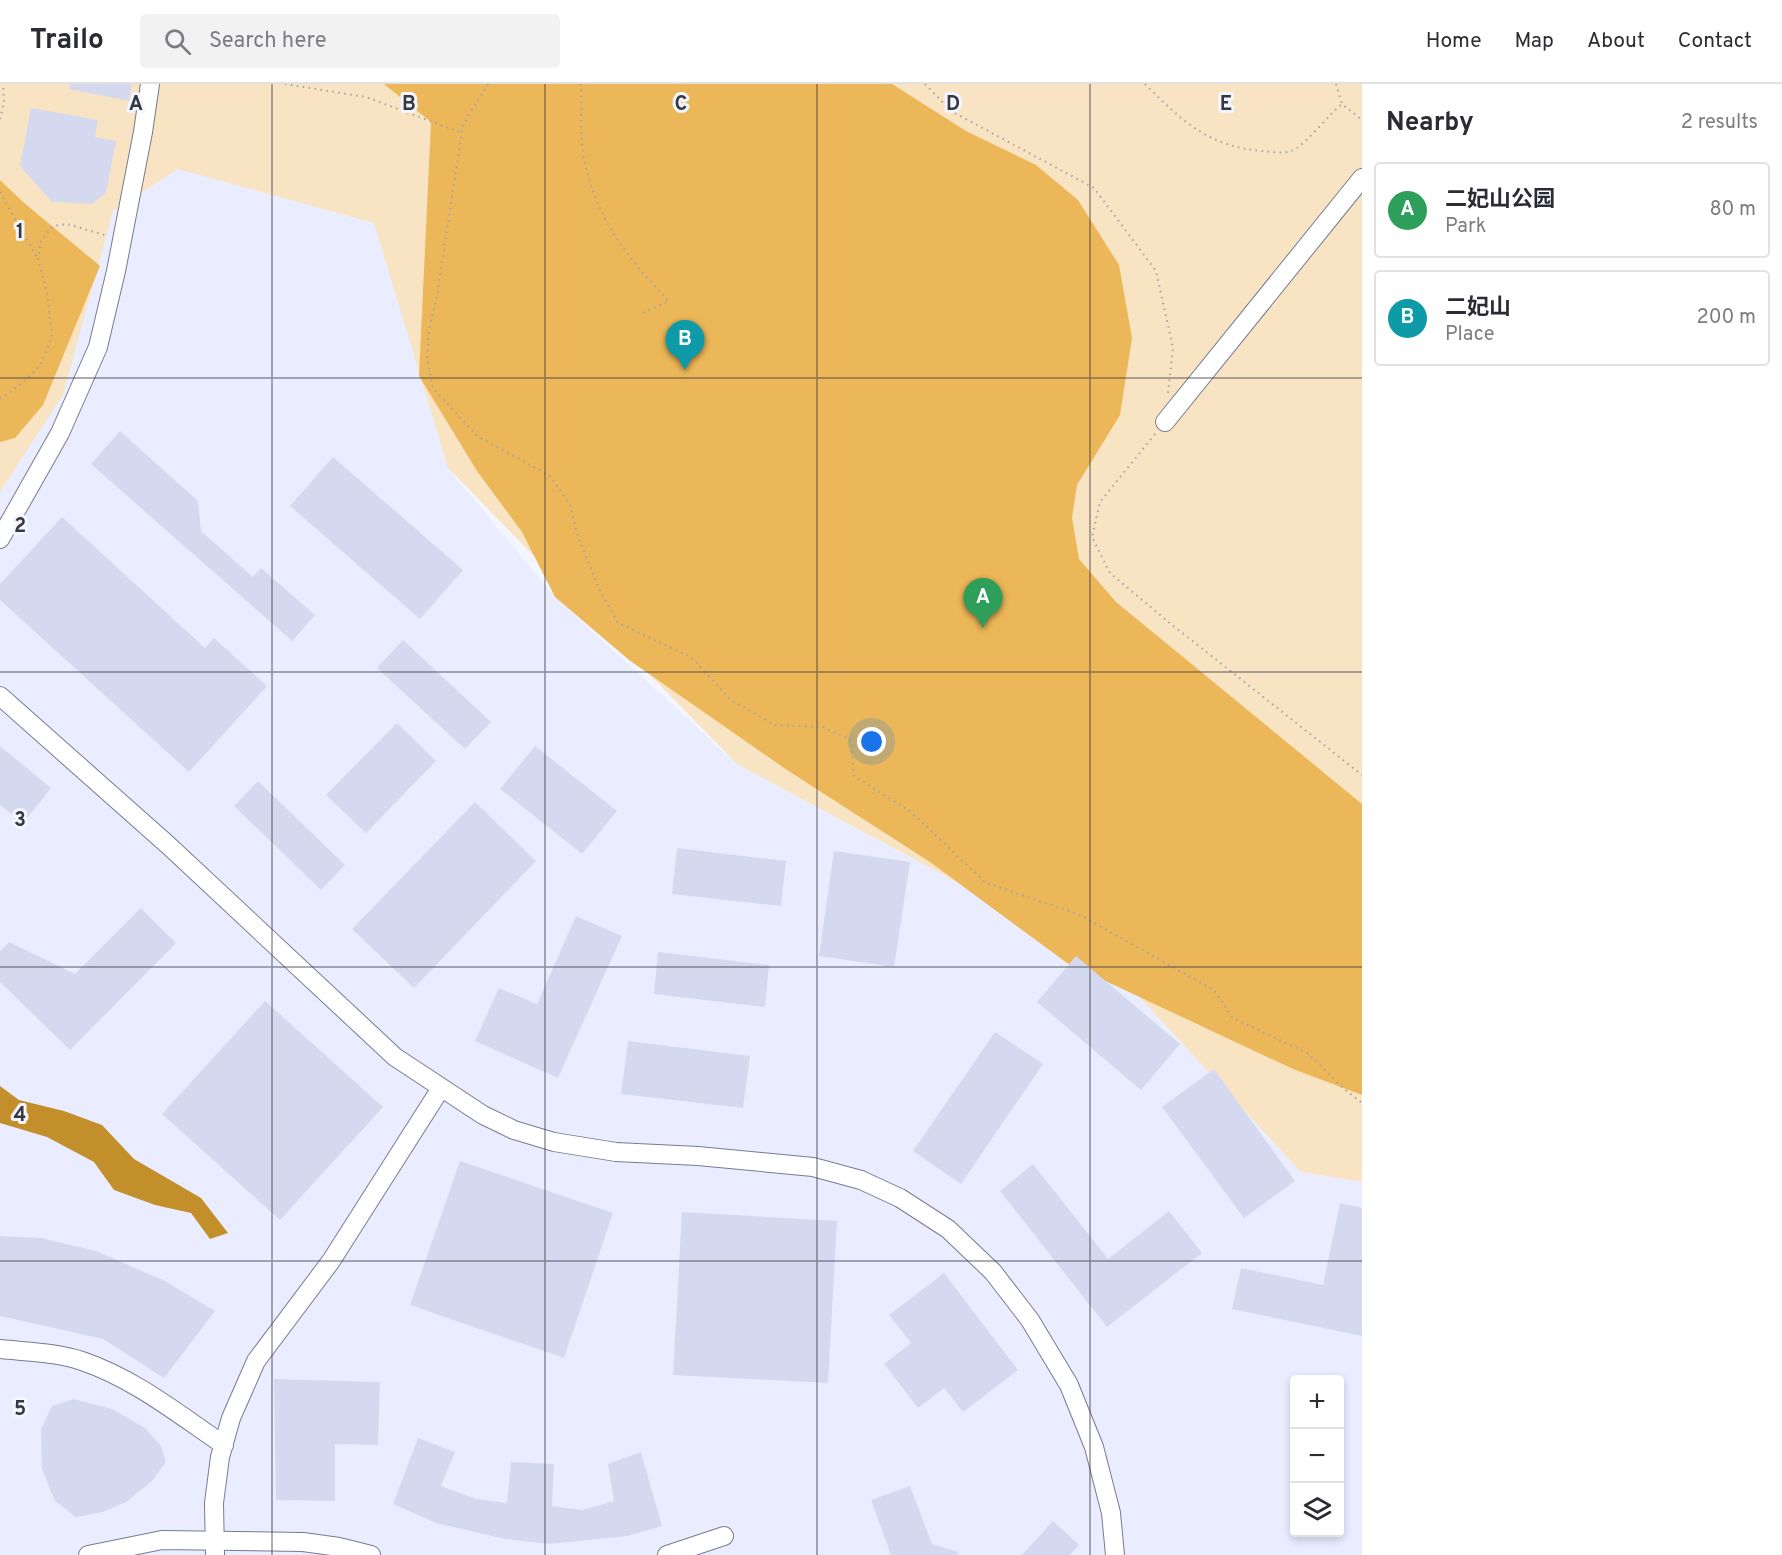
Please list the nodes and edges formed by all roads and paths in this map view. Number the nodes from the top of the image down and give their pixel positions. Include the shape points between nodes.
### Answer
1 (3, 84) edge
2 (150, 84) edge
3 (285, 84) edge
4 (488, 84) edge
5 (581, 84) edge
6 (925, 84) edge
7 (1145, 84) edge
8 (1336, 84) edge
9 (1342, 104) junction
10 (0, 119) edge
11 (1362, 120) edge
12 (462, 133) junction
13 (1362, 178) edge
14 (0, 192) edge
15 (122, 240) junction
16 (38, 259) junction
17 (643, 313) dead end
18 (0, 399) edge
19 (1165, 422) junction
20 (0, 539) edge
21 (0, 696) edge
22 (1362, 775) edge
23 (441, 1088) junction
24 (1362, 1103) edge
25 (0, 1349) edge
26 (224, 1445) junction
27 (723, 1536) dead end
28 (215, 1548) edge
29 (88, 1555) edge
30 (371, 1555) edge
31 (667, 1555) edge
32 (1115, 1555) edge

1 - 10 path
2 - 15 street
3 - 12 path via 366,97
4 - 12 path
5 - 17 path via 583,151 609,229 639,270 669,300
6 - 19 path via 951,111 1094,188 1156,271 1173,348
7 - 9 path via 1176,115 1209,138 1241,149 1290,152
8 - 9 path
9 - 11 path
12 - 24 path via 429,329 427,358 434,388 477,436 550,476 570,505 578,537 618,623 691,657 731,700 775,725 823,727 851,740 854,776 911,812 986,883 1078,914 1214,990 1233,1018 1309,1054
13 - 19 street
14 - 16 path
15 - 16 path via 67,224 52,226 41,240
15 - 20 street via 98,347 60,433
16 - 18 path via 47,292 52,337 40,366
19 - 22 path via 1100,502 1092,537 1110,573
21 - 23 street via 168,845 395,1057
23 - 26 street via 331,1261 256,1361 231,1418
23 - 32 street via 514,1130 554,1142 616,1152 813,1167 861,1180 900,1198 948,1229 1008,1291 1069,1385 1094,1447 1111,1513
25 - 26 street via 80,1360 119,1376
26 - 28 street via 214,1503
27 - 31 street
28 - 29 street via 162,1540
28 - 30 street via 303,1542

